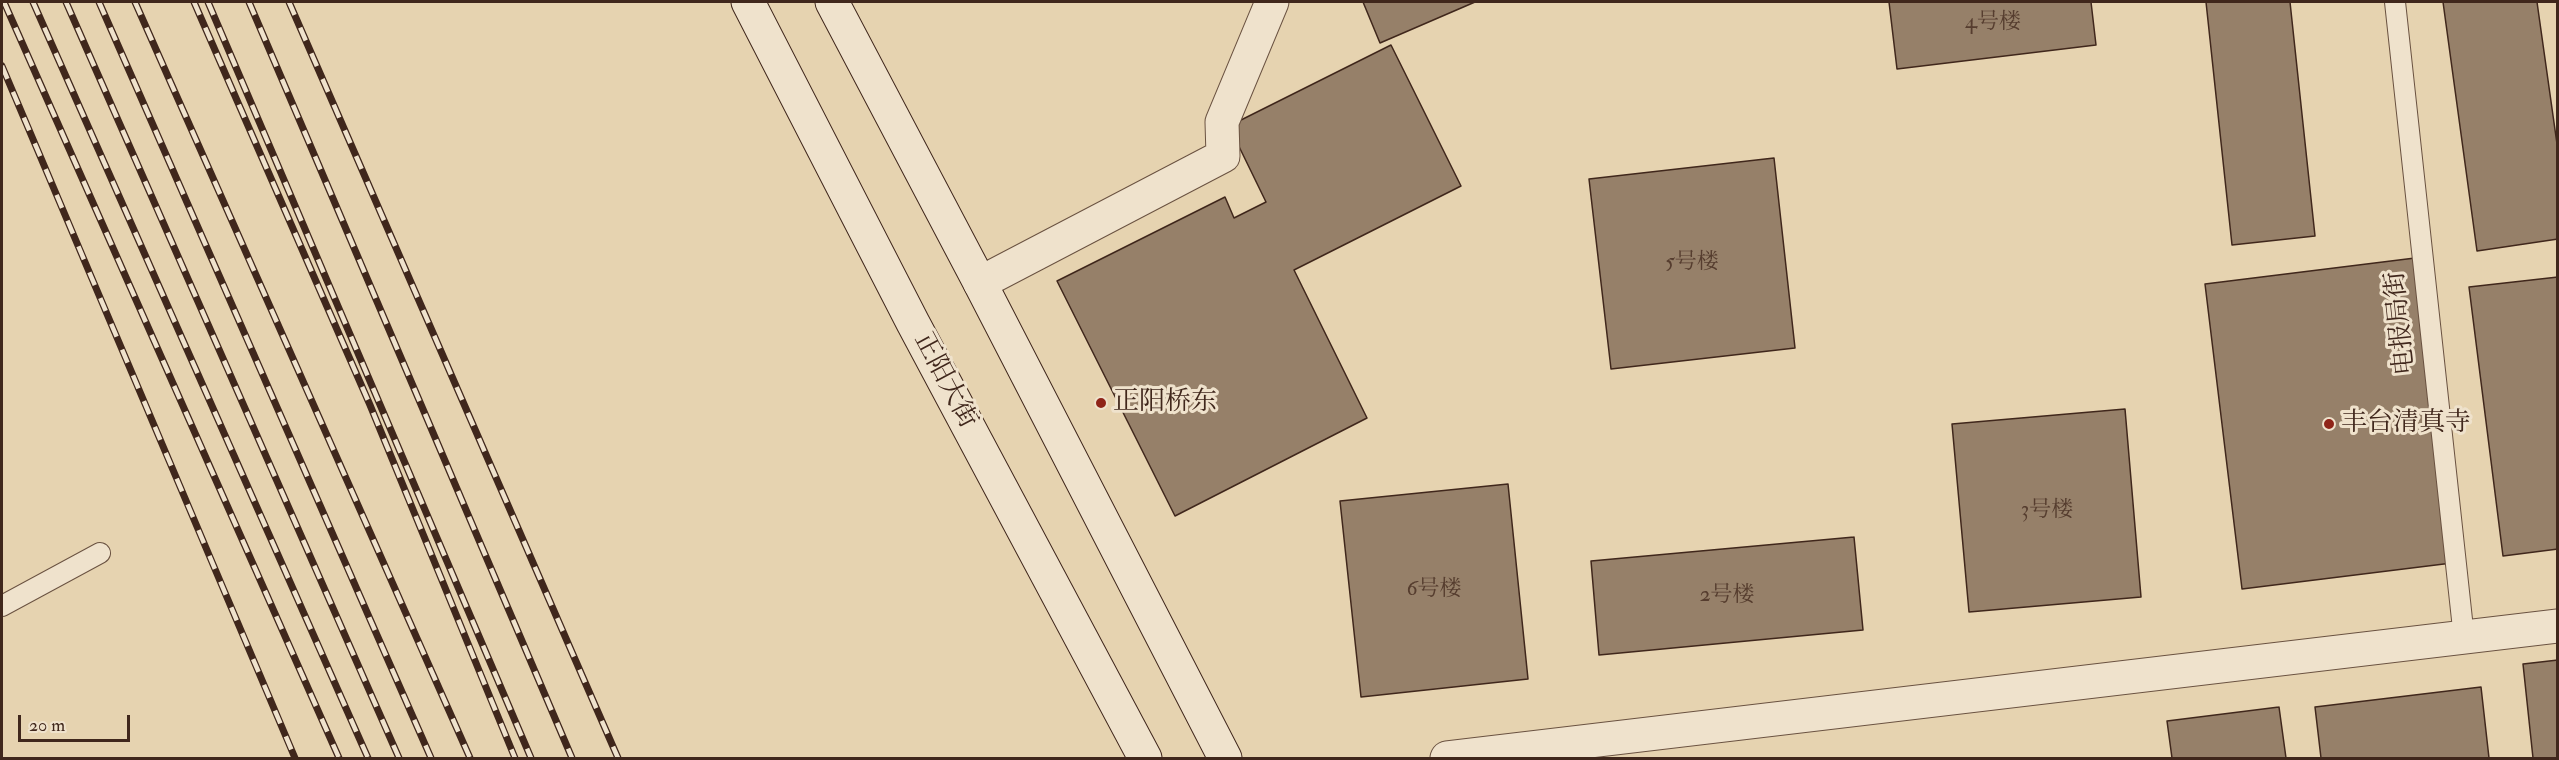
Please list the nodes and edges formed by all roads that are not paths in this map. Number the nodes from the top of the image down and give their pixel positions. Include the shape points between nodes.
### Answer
1 (748, 2) edge
2 (832, 2) edge
3 (1272, 2) edge
4 (2395, 2) edge
5 (980, 283) junction
6 (100, 553) dead end
7 (2, 606) edge
8 (2558, 626) edge
9 (2464, 638) junction
10 (1145, 759) edge
11 (1225, 759) edge
12 (1447, 759) edge

1 - 10 main road, 正阳大街 via 918,333
2 - 5 main road
3 - 5 main road via 1222,122 1223,156
4 - 9 lane, 电报局街
5 - 11 main road
6 - 7 lane
8 - 9 main road
9 - 12 main road

